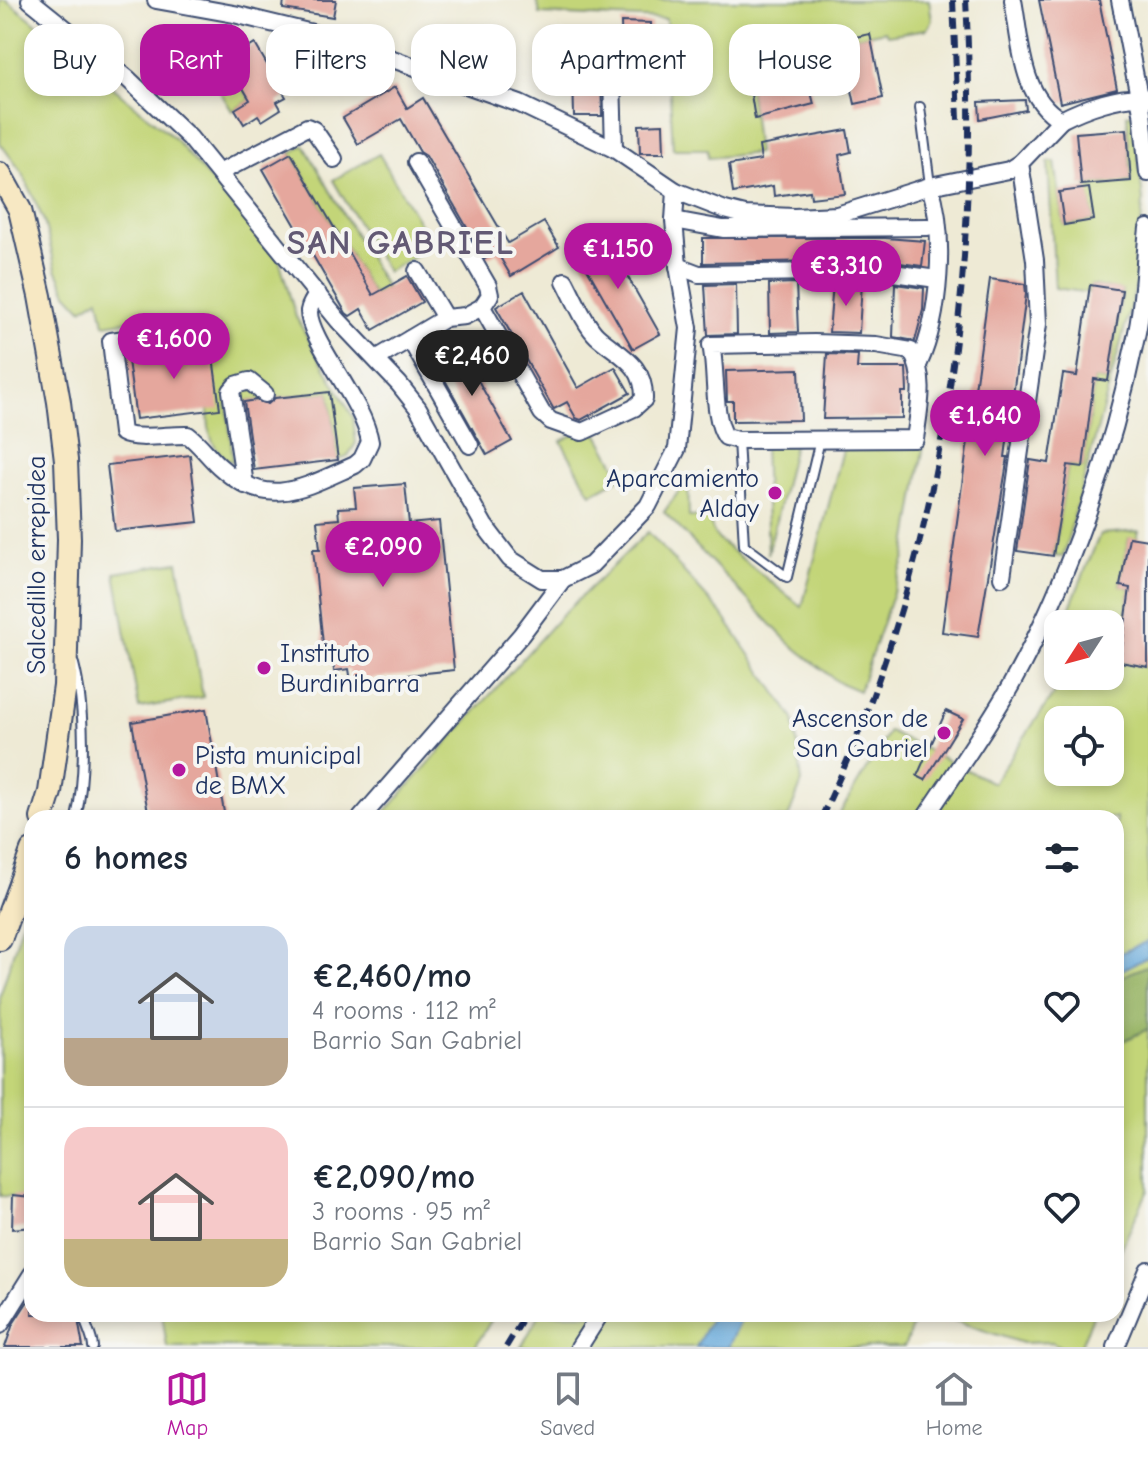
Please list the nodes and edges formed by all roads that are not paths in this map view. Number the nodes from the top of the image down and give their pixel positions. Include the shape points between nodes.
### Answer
1 (30, 0) edge
2 (156, 0) edge
3 (1013, 0) edge
4 (1120, 0) edge
5 (190, 3) edge
6 (613, 96) edge
7 (1143, 98) edge
8 (920, 107) dead end
9 (1067, 122) junction
10 (614, 149) junction
11 (334, 159) dead end
12 (416, 162) dead end
13 (1020, 163) junction
14 (219, 173) junction
15 (1148, 173) edge
16 (0, 174) edge
17 (930, 186) junction
18 (676, 191) junction
19 (674, 220) junction
20 (928, 227) dead end
21 (1148, 228) edge
22 (678, 266) junction
23 (417, 271) dead end
24 (937, 279) junction
25 (565, 281) dead end
26 (318, 294) junction
27 (482, 307) junction
28 (445, 318) junction
29 (689, 328) junction
30 (185, 330) dead end
31 (410, 339) junction
32 (711, 345) junction
33 (376, 359) junction
34 (919, 363) junction
35 (265, 394) dead end
36 (820, 439) junction
37 (738, 440) junction
38 (470, 445) dead end
39 (245, 485) junction
40 (1002, 577) dead end
41 (563, 579) junction
42 (67, 636) junction
43 (44, 810) edge
44 (77, 810) edge
45 (368, 810) edge
46 (930, 810) edge
47 (24, 871) edge
48 (24, 896) edge
49 (7, 912) edge
50 (0, 939) edge
51 (1148, 1270) edge
52 (24, 1287) edge
53 (85, 1322) edge
54 (595, 1322) edge
55 (0, 1325) edge
56 (93, 1347) edge
57 (579, 1347) edge
58 (1116, 1347) edge

1 - 14 street via 127,78
2 - 5 street
3 - 9 street via 1029,85 1046,111
4 - 7 street
5 - 10 street via 333,38 520,104
6 - 10 street
7 - 9 street via 1114,101
7 - 15 street
8 - 17 lane
9 - 13 street
10 - 18 street
11 - 14 street via 307,127
12 - 27 street via 488,286 490,295
13 - 17 street via 1009,170
13 - 40 street via 1035,260 1038,324
14 - 26 street
16 - 42 street, Salcedillo errepidea via 20,210 59,402 69,539
17 - 18 street via 837,215 794,217 745,215
17 - 24 street via 939,234
18 - 19 street
19 - 20 street via 723,229
19 - 22 street
21 - 46 street via 1137,335 1068,563 1010,686
22 - 24 street via 699,274 878,271
22 - 29 street
23 - 28 street
24 - 34 street
25 - 27 street via 595,335 621,352 645,389 644,399 634,408 582,432 542,413
26 - 33 street
26 - 39 street via 309,313 314,330 358,406 368,432 367,451 355,465 296,491 274,494
27 - 28 street
28 - 31 street
29 - 32 street
29 - 41 street via 677,449 666,474 628,528 591,565
30 - 39 street via 111,341 122,433 188,435
31 - 33 street
31 - 38 street
32 - 34 street via 876,345 911,351
32 - 37 street via 720,429
33 - 41 street via 418,408 484,525 510,559 542,579
34 - 36 street via 915,439
35 - 39 street via 249,381 231,391
36 - 37 street
36 - 37 lane via 787,577 744,545
41 - 45 street via 521,635
42 - 43 street, Salcedillo errepidea via 65,686
42 - 44 lane via 82,709
47 - 49 street
48 - 49 lane
49 - 50 street
51 - 58 street
52 - 55 street
53 - 56 lane
54 - 57 street

